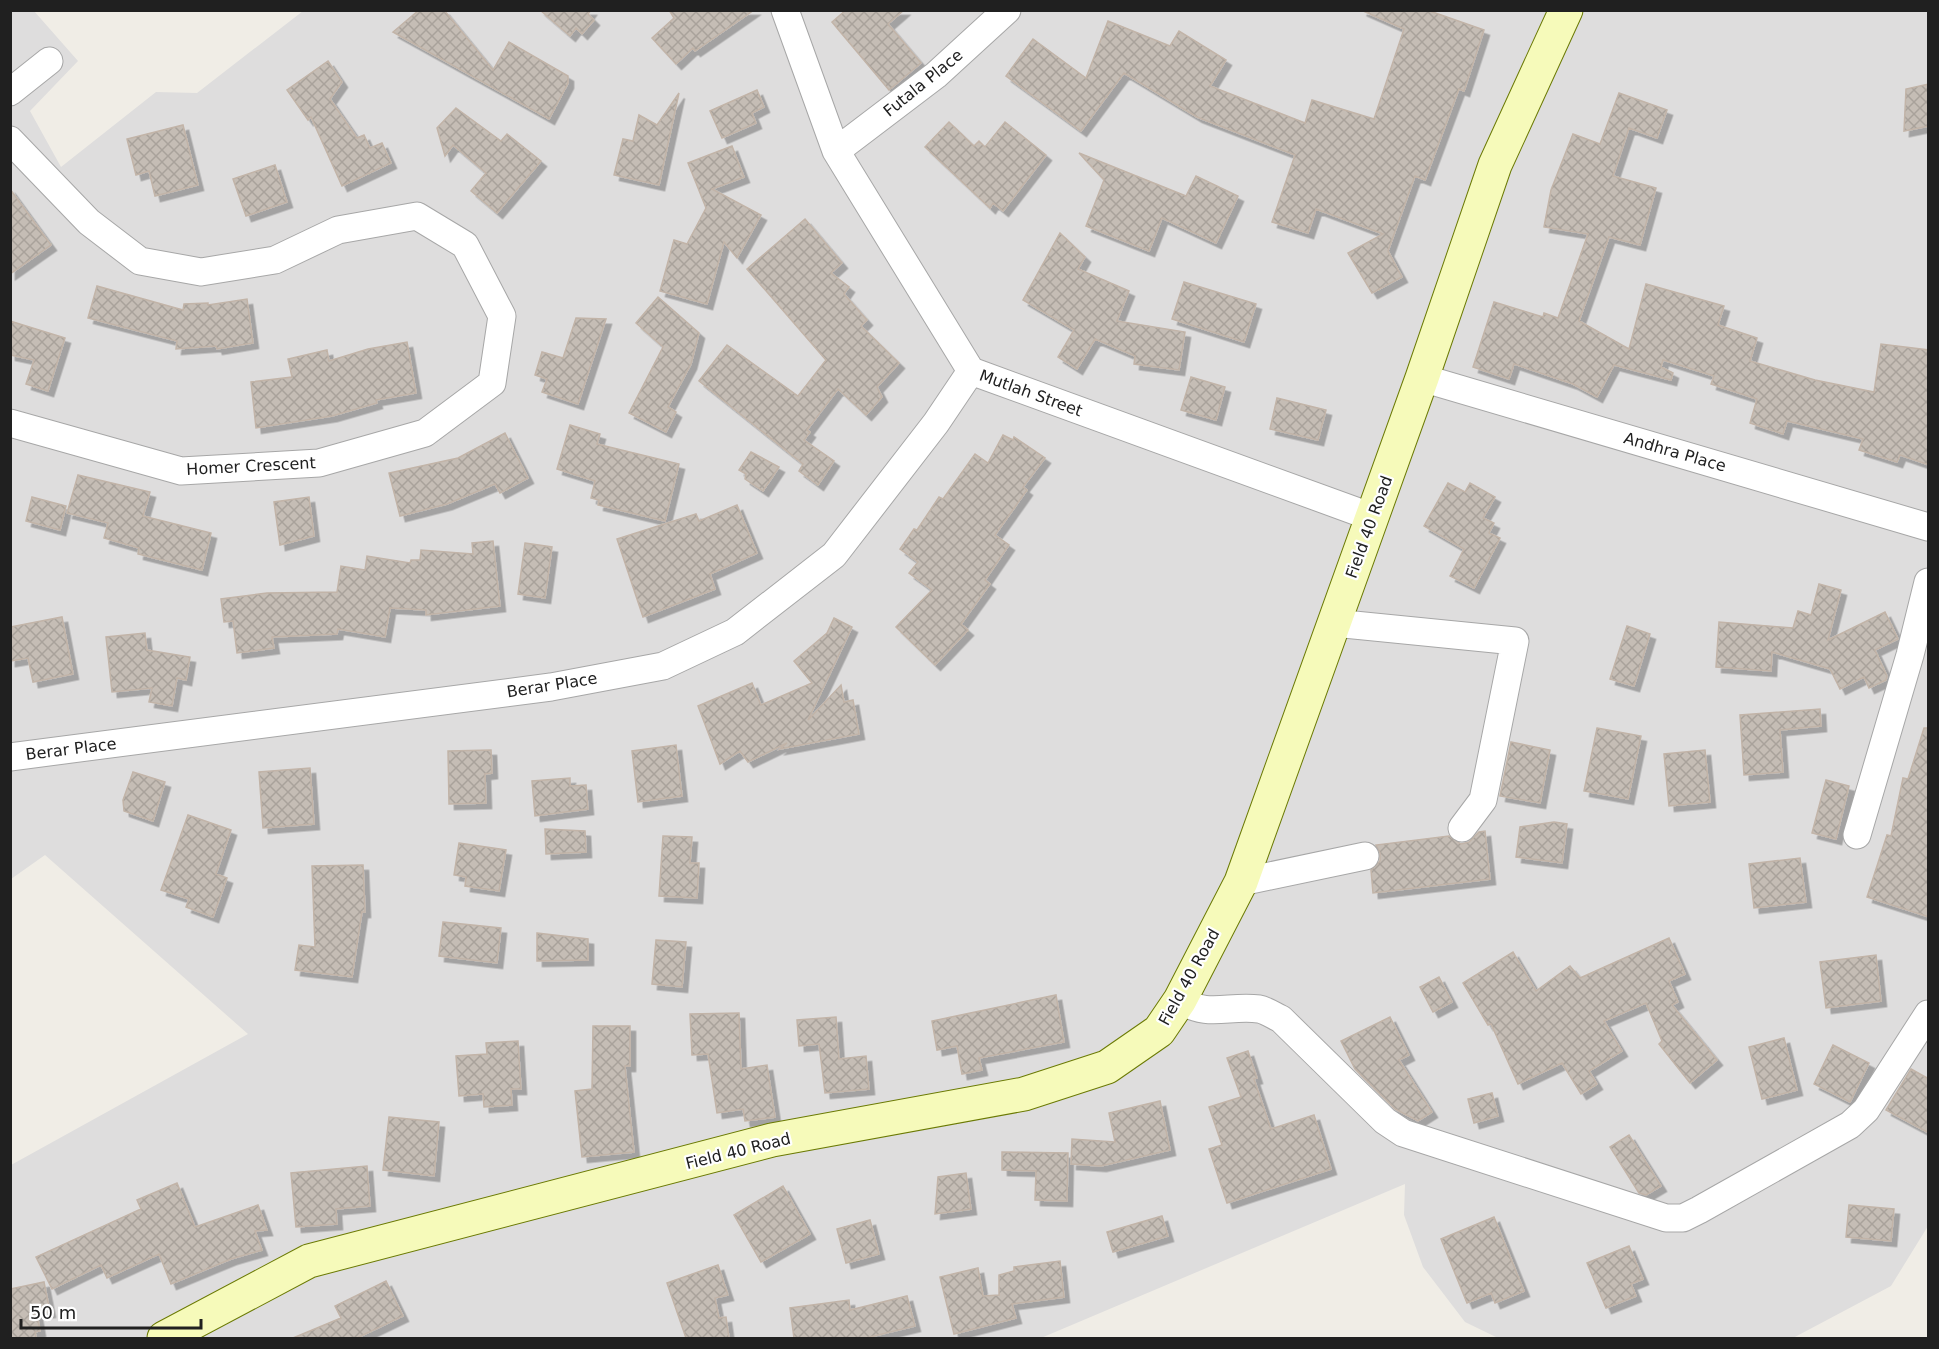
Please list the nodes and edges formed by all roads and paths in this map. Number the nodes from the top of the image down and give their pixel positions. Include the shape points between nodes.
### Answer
1 (785, 10) edge
2 (1007, 10) edge
3 (1566, 10) edge
4 (49, 61) dead end
5 (10, 92) edge
6 (10, 140) edge
7 (836, 151) junction
8 (971, 371) junction
9 (1422, 378) junction
10 (10, 423) edge
11 (1372, 517) junction
12 (1929, 527) edge
13 (1929, 582) edge
14 (1334, 623) junction
15 (10, 757) edge
16 (1462, 828) dead end
17 (1857, 835) dead end
18 (1365, 856) dead end
19 (1242, 882) junction
20 (1180, 1000) junction
21 (1929, 1014) edge
22 (164, 1338) edge

1 - 7 street, Mutlah Street
2 - 7 street, Futala Place via 936,75
3 - 9 street, Field 40 Road via 1495,165
4 - 5 street
6 - 10 street, Homer Crescent via 89,222 140,261 212,271 275,260 338,230 417,216 465,245 502,316 492,383 425,433 319,463 181,471
7 - 8 street, Mutlah Street
8 - 11 street, Mutlah Street
8 - 15 street, Berar Place via 834,555 735,632 663,666 551,687
9 - 11 street, Field 40 Road
9 - 12 street, Andhra Place
11 - 14 street, Field 40 Road
13 - 17 street
14 - 16 street via 1515,641 1483,800
14 - 19 street, Field 40 Road
18 - 19 street
19 - 20 street, Field 40 Road
20 - 21 street via 1194,1009 1261,1010 1281,1019 1385,1121 1403,1133 1666,1218 1683,1218 1850,1125 1866,1110
20 - 22 street, Field 40 Road via 1159,1031 1107,1067 1024,1094 772,1140 309,1262

